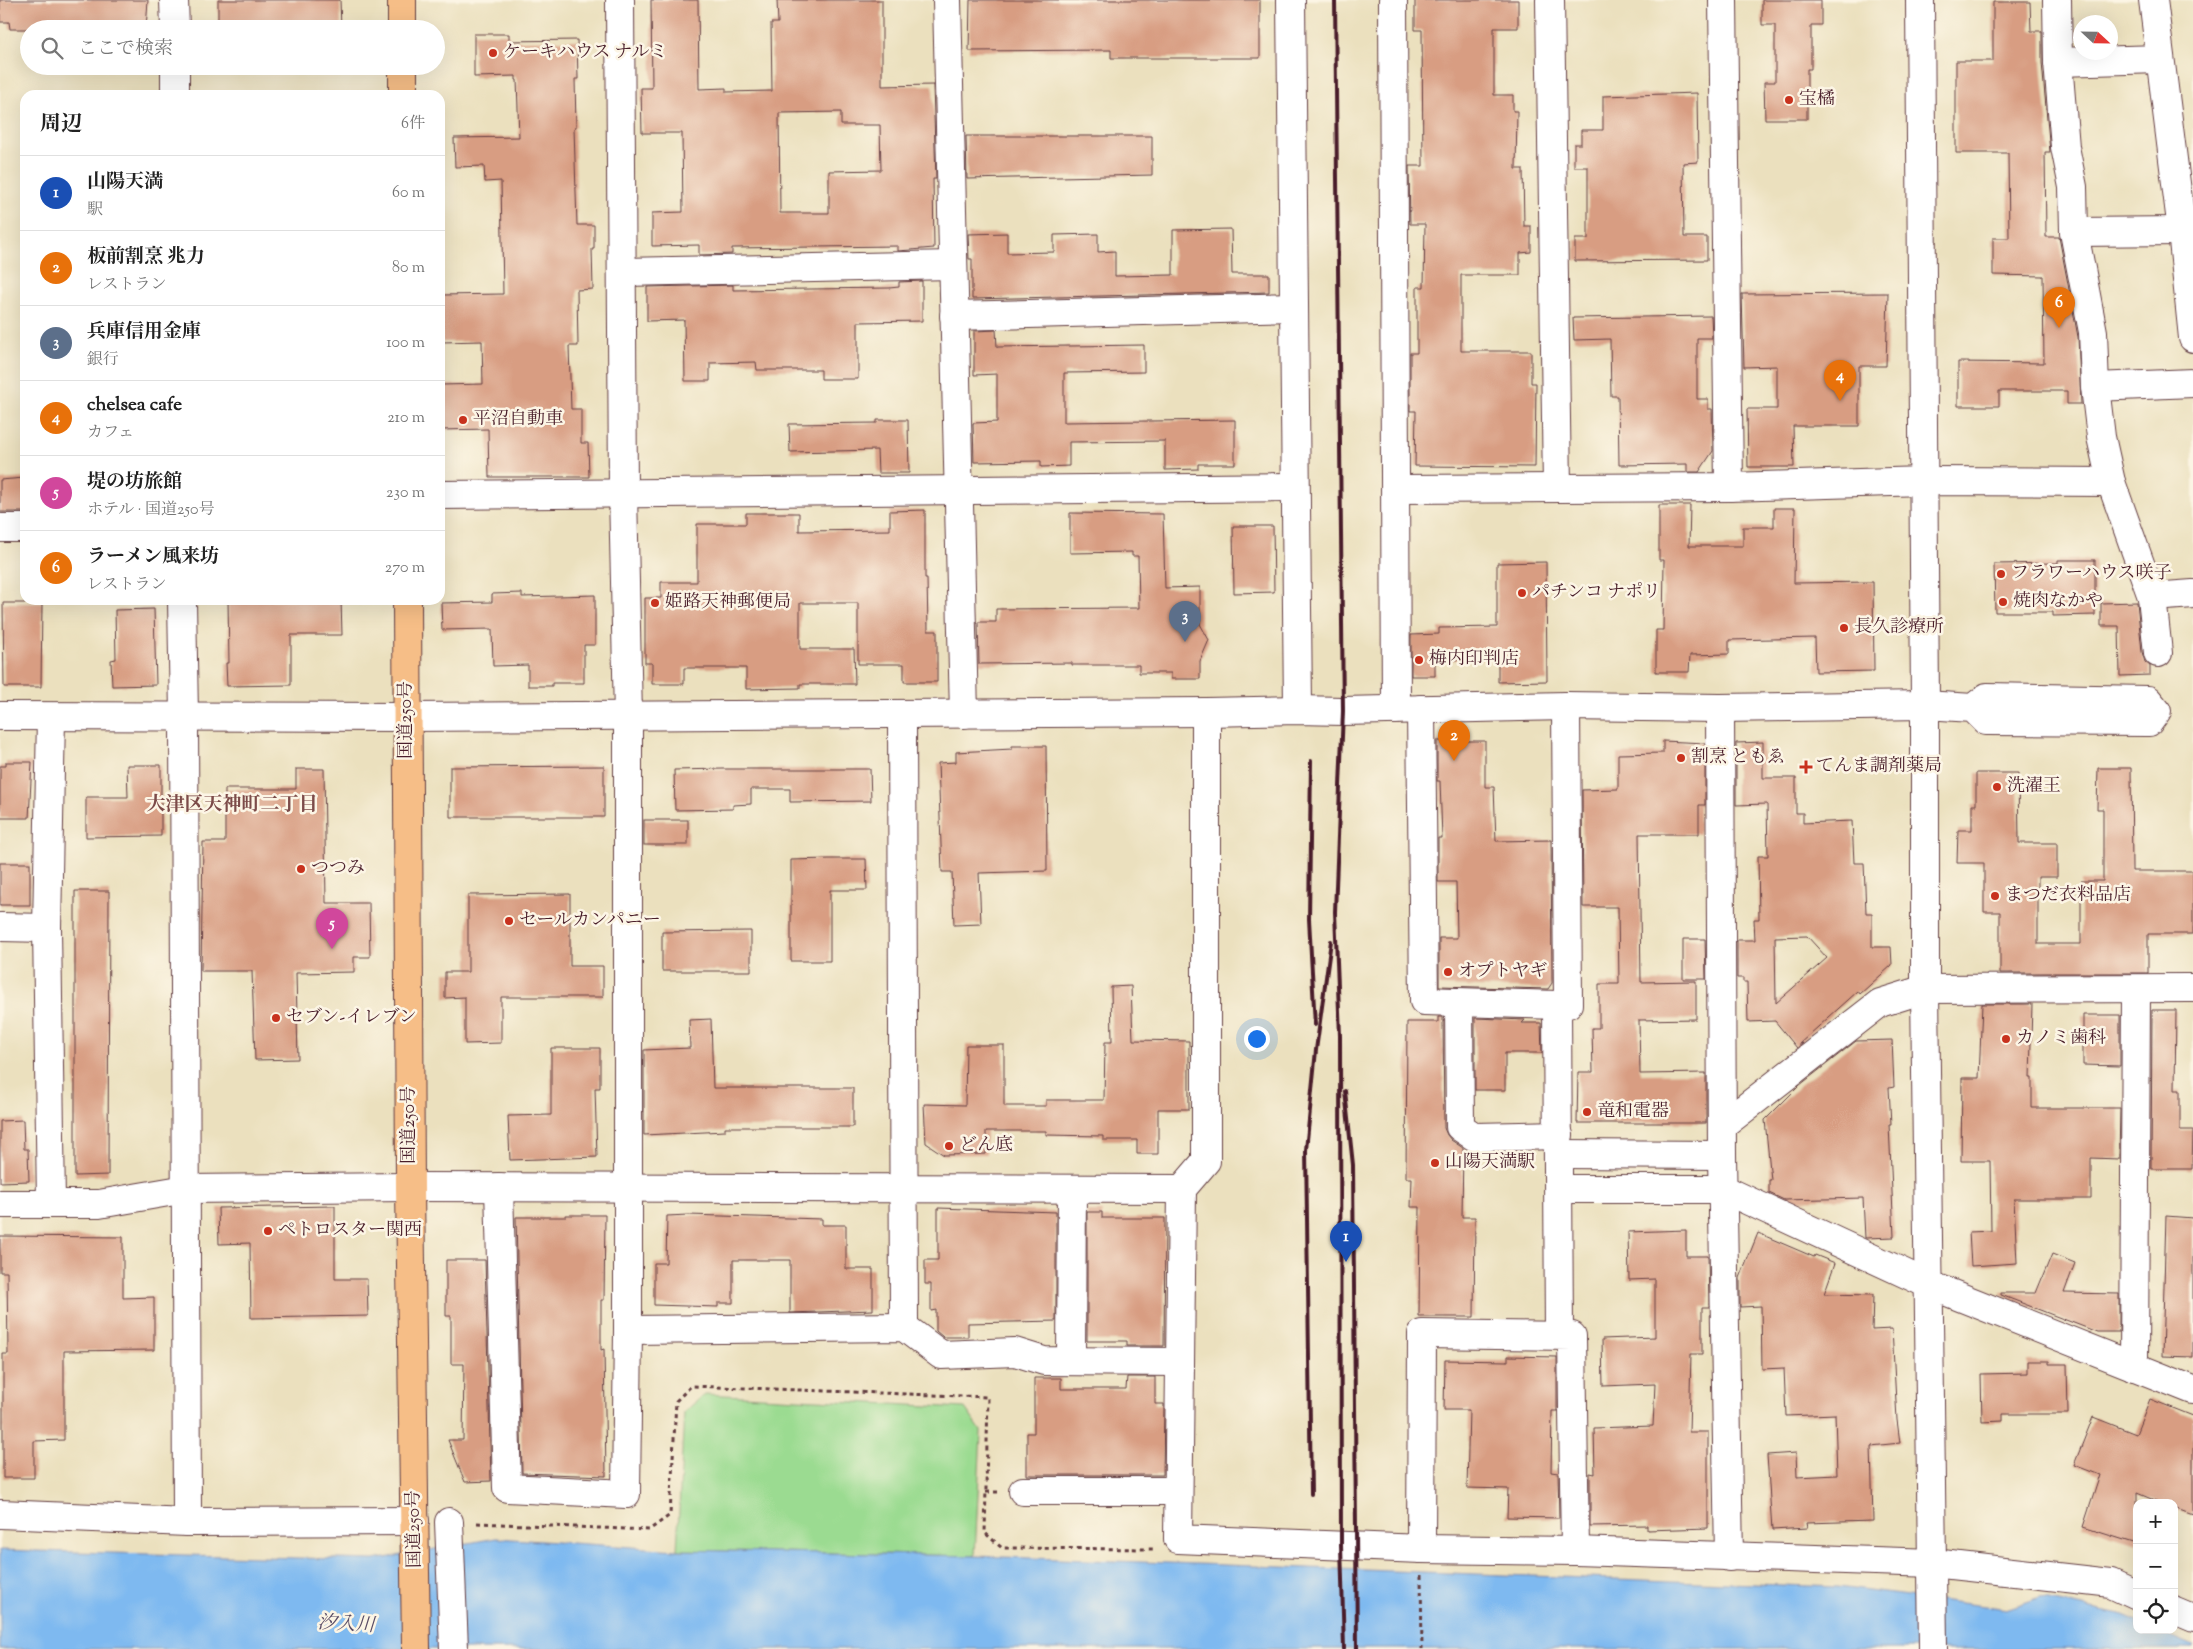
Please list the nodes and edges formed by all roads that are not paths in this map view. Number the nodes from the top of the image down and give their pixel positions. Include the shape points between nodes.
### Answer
1 (174, 0) edge
2 (402, 0) edge
3 (620, 0) edge
4 (948, 0) edge
5 (1291, 0) edge
6 (1393, 0) edge
7 (1550, 0) edge
8 (1724, 0) edge
9 (1920, 0) edge
10 (2057, 0) edge
11 (2153, 0) edge
12 (175, 20) edge
13 (402, 20) edge
14 (2160, 59) junction
15 (2058, 62) junction
16 (175, 75) edge
17 (403, 75) edge
18 (175, 90) edge
19 (403, 90) edge
20 (2182, 231) junction
21 (2074, 232) junction
22 (954, 265) junction
23 (623, 272) junction
24 (1294, 307) junction
25 (954, 316) junction
26 (2193, 338) edge
27 (2193, 383) edge
28 (2095, 387) junction
29 (1923, 481) junction
30 (2111, 482) junction
31 (1295, 487) junction
32 (1729, 487) junction
33 (1557, 488) junction
34 (1396, 489) junction
35 (958, 491) junction
36 (623, 493) junction
37 (445, 494) edge
38 (0, 528) edge
39 (20, 528) edge
40 (2193, 594) edge
41 (2152, 597) junction
42 (182, 605) edge
43 (407, 605) edge
44 (2158, 653) dead end
45 (1926, 705) junction
46 (1566, 706) junction
47 (1720, 708) junction
48 (1973, 708) junction
49 (1408, 709) junction
50 (1298, 710) junction
51 (1206, 712) junction
52 (902, 714) junction
53 (964, 714) junction
54 (0, 716) edge
55 (184, 716) junction
56 (628, 716) junction
57 (51, 717) junction
58 (407, 717) junction
59 (0, 926) edge
60 (47, 928) junction
61 (2193, 988) edge
62 (1925, 989) junction
63 (2136, 989) junction
64 (1459, 1003) junction
65 (1557, 1004) junction
66 (1722, 1126) junction
67 (1559, 1145) junction
68 (1722, 1155) junction
69 (410, 1187) junction
70 (499, 1188) junction
71 (628, 1188) junction
72 (1559, 1188) junction
73 (186, 1189) junction
74 (904, 1189) junction
75 (1072, 1189) junction
76 (1182, 1189) junction
77 (1724, 1189) junction
78 (51, 1203) junction
79 (0, 1204) edge
80 (1930, 1285) junction
81 (904, 1327) junction
82 (628, 1330) junction
83 (1559, 1336) junction
84 (1071, 1361) junction
85 (1179, 1362) junction
86 (2134, 1367) junction
87 (2193, 1390) edge
88 (1023, 1491) dead end
89 (1178, 1491) junction
90 (0, 1514) edge
91 (415, 1521) junction
92 (187, 1522) junction
93 (449, 1522) road end
94 (1421, 1549) junction
95 (1575, 1551) junction
96 (1729, 1557) junction
97 (1933, 1563) junction
98 (2133, 1593) edge
99 (2178, 1612) edge
100 (2193, 1618) edge
101 (416, 1649) edge
102 (454, 1649) edge
103 (1933, 1649) edge

1 - 12 street
2 - 13 highway
3 - 23 street
4 - 22 street
5 - 24 street
6 - 34 street
7 - 33 street
8 - 32 street
9 - 29 street
10 - 15 street
11 - 14 street
14 - 15 street
14 - 20 street
15 - 21 street via 2065,147 2073,187
16 - 18 street
17 - 19 highway
20 - 21 street
20 - 26 street
21 - 28 street via 2093,332
22 - 23 street
22 - 25 street
23 - 36 street
24 - 25 street
24 - 31 street
25 - 35 street
27 - 28 street
28 - 30 street via 2101,438
29 - 30 street
29 - 32 street
29 - 45 street
30 - 41 street
31 - 35 street
31 - 50 street
32 - 33 street
33 - 34 street
34 - 49 street
35 - 36 street
35 - 53 street
36 - 37 street
36 - 56 street
38 - 39 street
40 - 41 street
41 - 44 street
42 - 55 street
43 - 58 highway, 国道250号
45 - 47 street
45 - 48 street
45 - 62 street
46 - 47 street
46 - 49 street
46 - 65 street via 1568,1004
47 - 66 street
48 - 48 street via 1986,721 2148,722 2158,710 2148,700 1987,697
49 - 50 street
49 - 64 street via 1424,1001
50 - 51 street
51 - 53 street
51 - 76 street via 1206,1161
52 - 53 street
52 - 56 street
52 - 74 street
54 - 57 street
55 - 57 street
55 - 58 street
55 - 73 street
56 - 58 street
56 - 71 street
57 - 60 street
58 - 69 highway, 国道250号
59 - 60 street
60 - 78 street
61 - 63 street
62 - 63 street
62 - 66 street via 1880,1003
62 - 80 street
63 - 86 street
64 - 65 street
64 - 67 street via 1460,1127 1475,1138
65 - 67 street
66 - 68 street
67 - 68 street
67 - 72 street
68 - 77 street
69 - 70 street
69 - 73 street
69 - 91 highway, 国道250号
70 - 71 street
70 - 82 street via 507,1488 626,1494
71 - 74 street
71 - 82 street
72 - 77 street
72 - 83 street
73 - 78 street via 99,1204
73 - 92 street
74 - 75 street
74 - 81 street
75 - 76 street
75 - 84 street
76 - 85 street
77 - 80 street
77 - 96 street
78 - 79 street
80 - 86 street
80 - 97 street
81 - 82 street
81 - 84 street via 941,1355 1015,1352 1044,1361
83 - 94 street via 1422,1334
83 - 95 street via 1572,1336
84 - 85 street
85 - 89 street
86 - 87 street
88 - 89 street
89 - 94 street via 1178,1538
90 - 92 street
91 - 92 street
91 - 101 highway, 国道250号
93 - 102 street
94 - 95 street
95 - 96 street
96 - 97 street
97 - 98 street via 2110,1584
97 - 103 street
99 - 100 street

